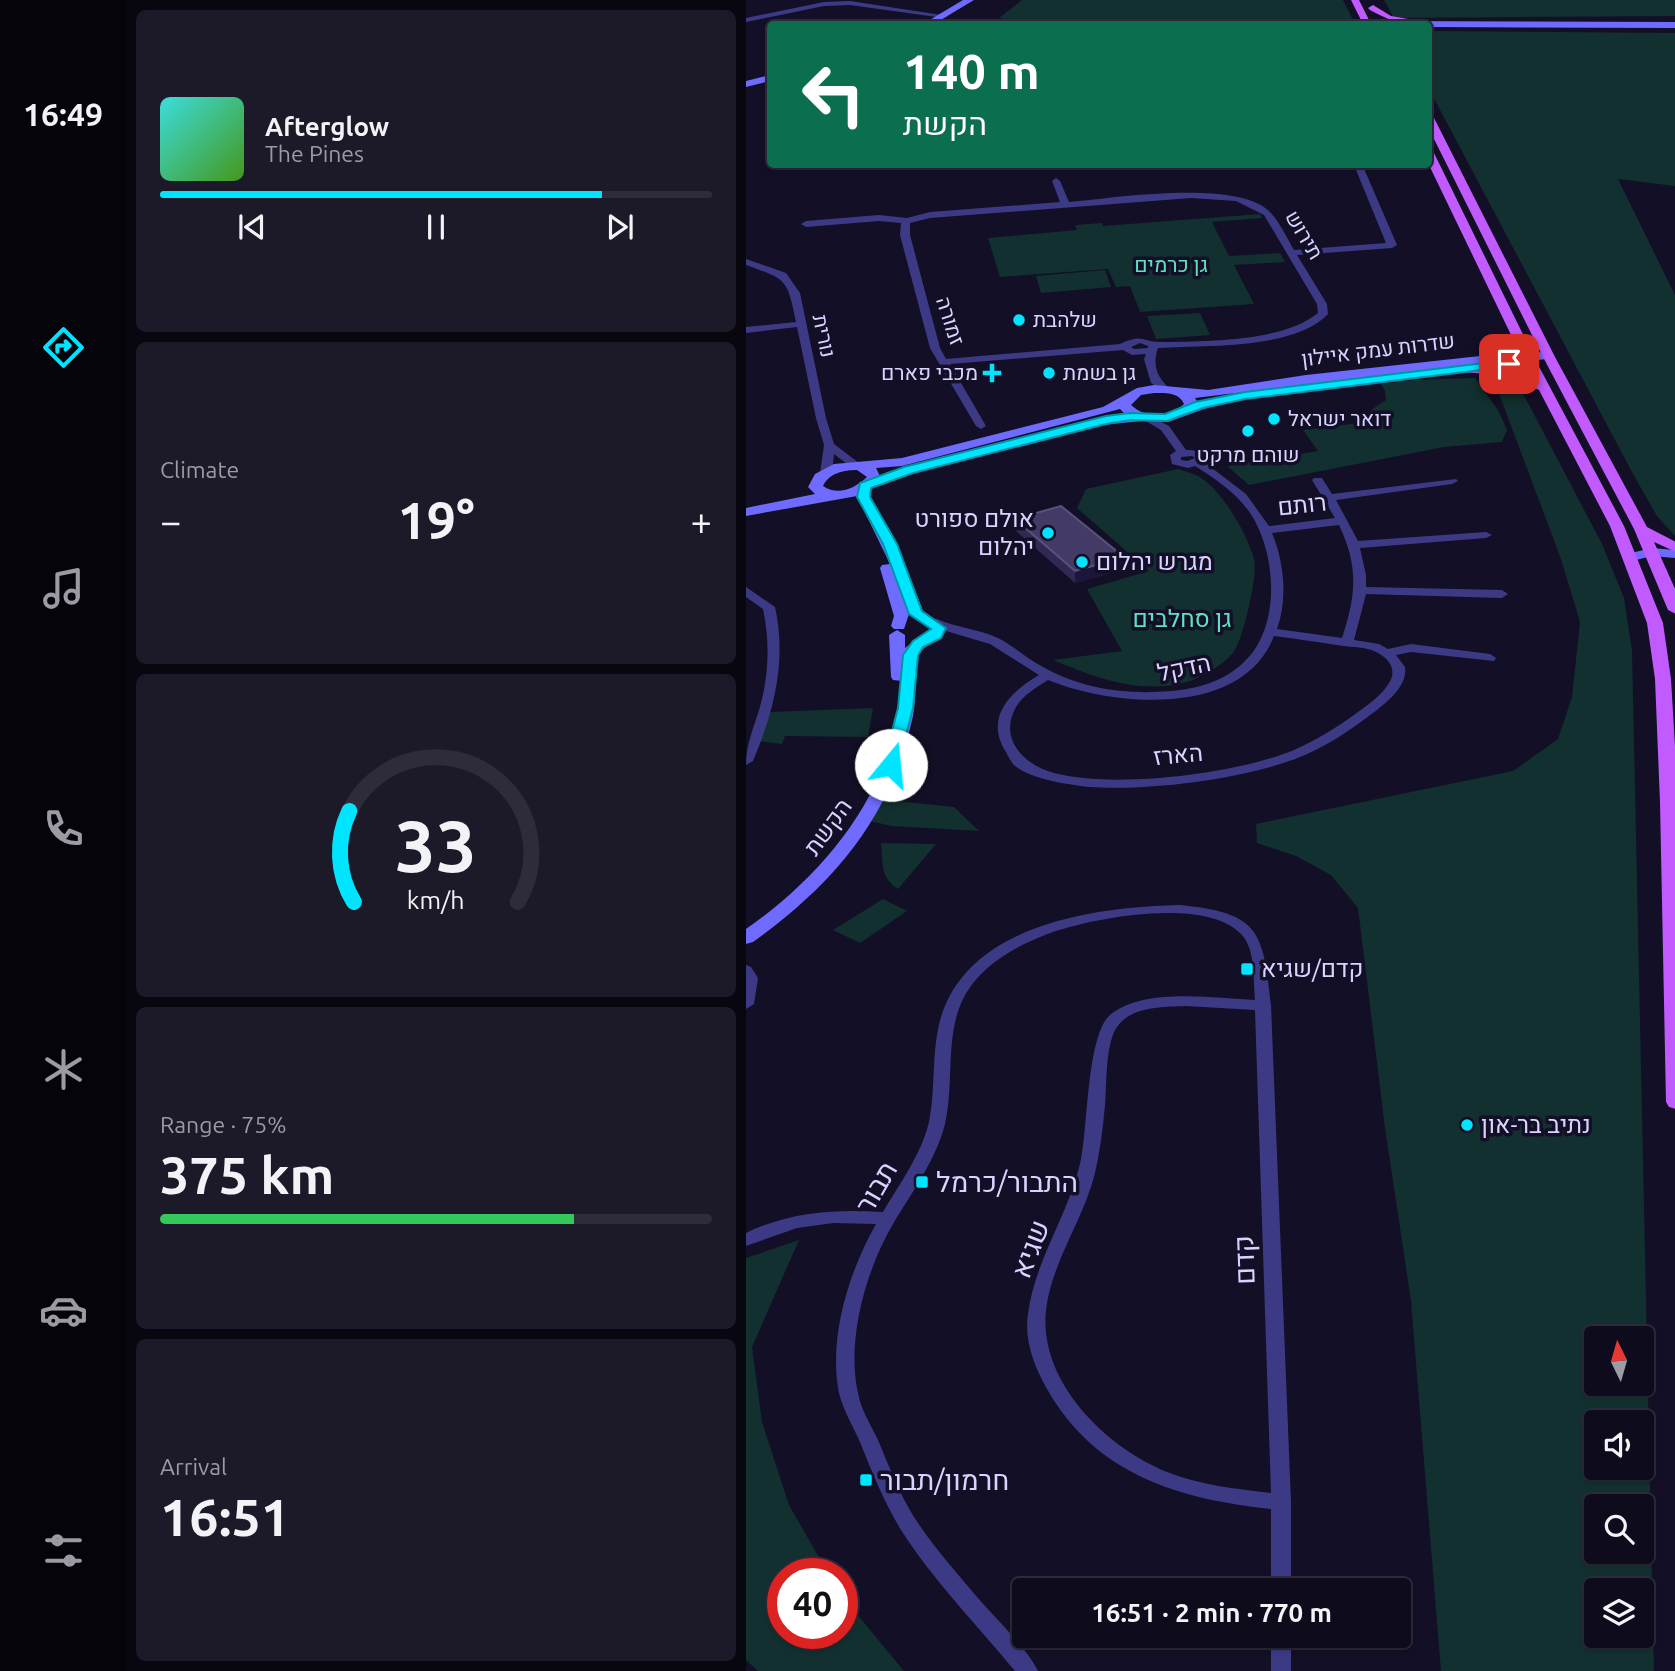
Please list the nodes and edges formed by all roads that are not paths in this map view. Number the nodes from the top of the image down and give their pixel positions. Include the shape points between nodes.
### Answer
1 (970, 0) edge
2 (1355, 0) edge
3 (1371, 4) edge
4 (944, 16) junction
5 (746, 20) edge
6 (934, 21) edge
7 (1366, 21) edge
8 (1380, 21) edge
9 (1401, 21) edge
10 (1432, 25) edge
11 (1675, 27) edge
12 (767, 79) edge
13 (746, 84) edge
14 (1432, 124) edge
15 (1432, 159) edge
16 (1359, 168) edge
17 (1056, 181) dead end
18 (1065, 204) junction
19 (907, 221) junction
20 (806, 224) dead end
21 (1292, 253) junction
22 (746, 262) edge
23 (802, 324) junction
24 (746, 330) edge
25 (1521, 339) junction
26 (1153, 348) junction
27 (1126, 349) junction
28 (1549, 357) junction
29 (1496, 358) junction
30 (1528, 358) junction
31 (943, 362) junction
32 (1464, 368) junction
33 (1543, 388) junction
34 (1165, 389) junction
35 (1139, 391) junction
36 (1184, 394) junction
37 (1124, 402) junction
38 (1184, 412) junction
39 (1144, 417) junction
40 (981, 426) junction
41 (1169, 433) junction
42 (1010, 434) junction
43 (970, 444) junction
44 (829, 445) junction
45 (858, 466) junction
46 (822, 476) junction
47 (1318, 480) dead end
48 (1452, 481) dead end
49 (868, 484) junction
50 (834, 495) junction
51 (1329, 498) junction
52 (746, 502) edge
53 (746, 512) edge
54 (1343, 521) junction
55 (1641, 529) junction
56 (1265, 530) junction
57 (1486, 535) dead end
58 (1354, 545) junction
59 (1675, 551) edge
60 (1632, 557) junction
61 (1654, 557) junction
62 (1675, 562) edge
63 (1675, 576) edge
64 (1363, 590) junction
65 (746, 591) edge
66 (1669, 593) junction
67 (1502, 594) dead end
68 (1675, 610) edge
69 (898, 630) junction
70 (930, 630) junction
71 (1269, 631) junction
72 (1347, 642) junction
73 (1388, 653) junction
74 (1490, 658) dead end
75 (1048, 675) junction
76 (746, 761) edge
77 (746, 927) edge
78 (1247, 930) joint
79 (746, 938) edge
80 (746, 970) edge
81 (746, 1004) edge
82 (1263, 1004) junction
83 (1675, 1102) edge
84 (887, 1218) junction
85 (746, 1240) edge
86 (1281, 1502) junction
87 (1281, 1578) edge
88 (1281, 1648) edge
89 (1028, 1671) edge
90 (1282, 1671) edge

1 - 4 street
2 - 7 main road
3 - 8 main road
3 - 9 main road
4 - 5 street via 850,3
4 - 6 street
10 - 11 street via 1587,31
12 - 13 street
14 - 28 main road
15 - 25 main road
16 - 21 street via 1392,245
17 - 18 street
18 - 19 street, תירוש via 930,215
18 - 21 street, תירוש via 1191,195 1238,198 1267,213
19 - 20 street, תירוש via 879,218
19 - 31 street, זמורה via 905,236 935,348
21 - 26 street, תירוש via 1322,304 1323,314 1314,324 1268,337
22 - 23 street, נורית via 772,270 790,283
23 - 24 street
23 - 44 street, נורית
25 - 29 main road via 1514,351
25 - 30 main road
26 - 27 street via 1142,353
26 - 34 street via 1149,359 1155,380
27 - 31 street
27 - 35 street via 1141,365 1146,388
28 - 30 street, שדרות עמק איילון
28 - 55 main road
29 - 30 street, שדרות עמק איילון
29 - 36 street, שדרות עמק איילון
30 - 32 street, שדרות עמק איילון
30 - 33 main road
31 - 40 street, זמורה
32 - 33 main road via 1511,371
32 - 38 street, שדרות עמק איילון via 1284,390
33 - 60 main road
34 - 35 street, שדרות עמק איילון
34 - 36 street, שדרות עמק איילון
35 - 37 street
36 - 38 street via 1191,401
37 - 39 street via 1127,410
37 - 42 street
38 - 39 street, שדרות עמק איילון
38 - 41 street via 1171,424
39 - 41 street
39 - 49 street via 1062,430
40 - 42 street
40 - 43 street via 980,437
41 - 56 street, הדקל via 1183,453 1175,455 1176,462 1197,463 1235,490
42 - 43 street
43 - 45 street via 902,462
44 - 45 street
44 - 46 street, נורית
45 - 46 street via 839,467
45 - 49 street via 874,474
46 - 50 street, הקשת via 815,487
46 - 52 street
47 - 51 street
48 - 51 street
49 - 50 street
49 - 70 street via 864,497 890,544 916,614
50 - 53 street
50 - 69 street, הקשת via 859,509 879,545 902,617
51 - 54 street
54 - 56 street, רותם
54 - 58 street
55 - 59 main road
55 - 61 main road
56 - 71 street, הדקל via 1277,578
57 - 58 street
58 - 64 street
59 - 61 street
60 - 61 street
60 - 83 main road via 1655,623 1663,679
61 - 62 street
61 - 66 main road
63 - 66 main road
64 - 67 street
64 - 72 street
65 - 76 street via 769,607 774,639 763,718
66 - 68 main road
69 - 70 street via 911,641
69 - 77 street, הקשת via 899,681 891,728 858,814 817,869 785,900
70 - 75 street, הדקל via 996,642
70 - 79 street, הקשת via 910,655 902,728 869,816 827,872 794,904
71 - 72 street
71 - 75 street, הדקל via 1258,655 1237,674 1192,692 1117,695 1080,688
72 - 73 street
73 - 74 street via 1411,648
73 - 75 street, הארז via 1400,671 1398,682 1340,732 1268,763 1165,781 1060,778 1012,758 1003,730 1012,701
78 - 82 street, קדם via 1255,947
78 - 84 street, תבור via 1211,912 1119,913 1040,932 984,962 951,1004 931,1143
80 - 81 street via 750,978
82 - 86 street, קדם
82 - 86 street, שגיא via 1155,1004 1125,1012 1106,1029 1091,1157 1080,1196 1041,1284 1035,1320 1050,1381 1099,1442 1129,1463 1170,1482 1216,1495
84 - 85 street via 811,1219
84 - 89 street, תבור via 862,1271 847,1339 849,1393 912,1531
86 - 87 street, קדם
88 - 90 street

